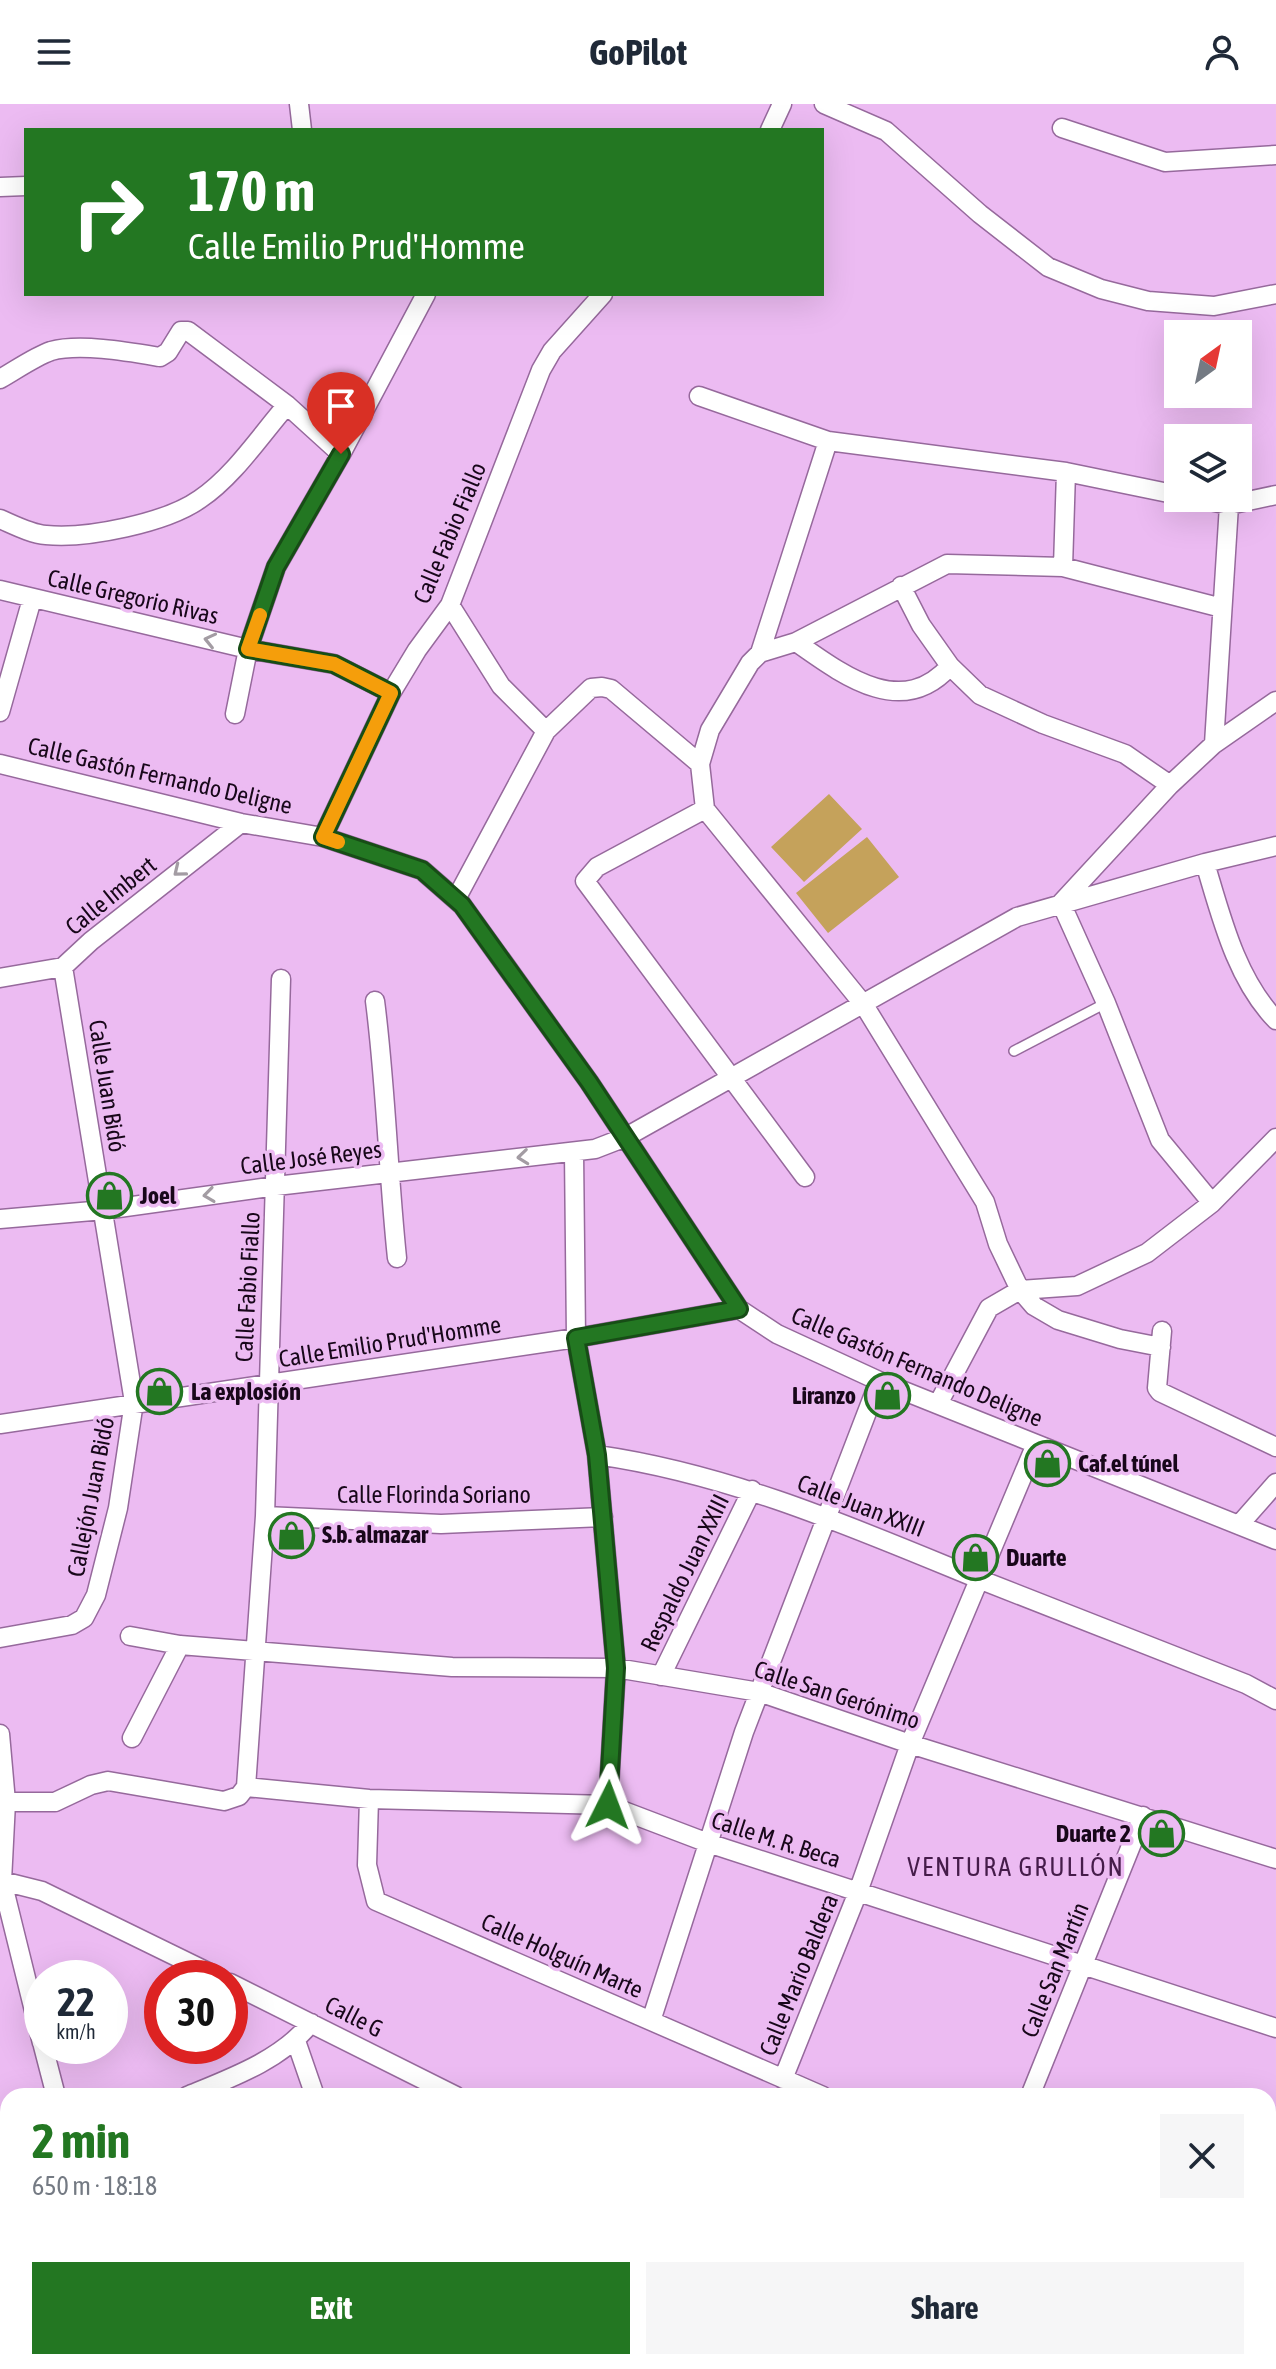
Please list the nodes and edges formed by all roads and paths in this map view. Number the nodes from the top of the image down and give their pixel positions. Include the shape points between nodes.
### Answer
1 (299, 104) edge
2 (782, 104) edge
3 (824, 104) edge
4 (302, 128) edge
5 (771, 128) edge
6 (1062, 128) dead end
7 (1276, 155) edge
8 (24, 186) edge
9 (0, 187) edge
10 (1276, 294) edge
11 (425, 296) edge
12 (601, 296) edge
13 (0, 379) edge
14 (699, 396) dead end
15 (287, 405) junction
16 (828, 441) junction
17 (341, 454) junction
18 (1066, 472) junction
19 (1164, 492) edge
20 (1276, 495) edge
21 (1252, 500) edge
22 (1229, 512) edge
23 (0, 519) edge
24 (1063, 567) junction
25 (901, 586) junction
26 (0, 590) edge
27 (32, 599) junction
28 (450, 605) junction
29 (1222, 608) junction
30 (796, 642) junction
31 (248, 649) junction
32 (760, 653) junction
33 (950, 666) junction
34 (391, 693) junction
35 (1276, 701) edge
36 (0, 712) edge
37 (235, 714) dead end
38 (546, 731) junction
39 (1214, 744) junction
40 (0, 764) edge
41 (700, 764) junction
42 (1170, 785) junction
43 (705, 809) junction
44 (241, 823) junction
45 (323, 837) junction
46 (1276, 846) edge
47 (1205, 863) junction
48 (456, 899) junction
49 (1061, 903) junction
50 (63, 967) junction
51 (0, 978) edge
52 (281, 979) dead end
53 (375, 1001) dead end
54 (1106, 1003) junction
55 (864, 1005) junction
56 (1276, 1020) edge
57 (1014, 1051) dead end
58 (731, 1077) junction
59 (626, 1137) junction
60 (1276, 1138) edge
61 (574, 1152) junction
62 (388, 1172) junction
63 (805, 1177) dead end
64 (276, 1186) junction
65 (1212, 1203) junction
66 (104, 1210) junction
67 (0, 1219) edge
68 (397, 1258) dead end
69 (1020, 1290) junction
70 (739, 1309) junction
71 (576, 1338) junction
72 (879, 1381) junction
73 (267, 1385) junction
74 (134, 1402) junction
75 (938, 1404) junction
76 (0, 1424) edge
77 (1036, 1444) junction
78 (1276, 1447) edge
79 (597, 1455) junction
80 (1276, 1483) edge
81 (752, 1490) junction
82 (265, 1516) junction
83 (827, 1516) junction
84 (603, 1517) junction
85 (1239, 1525) junction
86 (1276, 1540) edge
87 (980, 1579) junction
88 (130, 1636) dead end
89 (0, 1638) edge
90 (180, 1645) junction
91 (257, 1651) junction
92 (616, 1668) junction
93 (661, 1676) junction
94 (759, 1692) junction
95 (1276, 1700) edge
96 (0, 1734) edge
97 (132, 1738) dead end
98 (910, 1744) junction
99 (246, 1787) junction
100 (369, 1799) junction
101 (6, 1802) junction
102 (608, 1805) junction
103 (1143, 1816) junction
104 (2, 1836) edge
105 (708, 1843) junction
106 (1276, 1859) edge
107 (2, 1881) junction
108 (858, 1892) junction
109 (183, 1960) edge
110 (1084, 1964) junction
111 (24, 1971) edge
112 (248, 1992) edge
113 (651, 2021) junction
114 (311, 2023) junction
115 (1276, 2028) edge
116 (296, 2041) junction
117 (47, 2064) edge
118 (783, 2079) junction
119 (54, 2088) edge
120 (207, 2088) edge
121 (312, 2088) edge
122 (438, 2088) edge
123 (804, 2088) edge
124 (1033, 2088) edge

1 - 4 street
2 - 5 street
3 - 10 street via 886,131 1048,267 1148,301 1214,306
6 - 7 street via 1165,162
8 - 9 street
11 - 17 street
12 - 28 street, Calle Fabio Fiallo via 541,370
13 - 15 street via 49,352 63,350 160,357 181,331 188,331
14 - 16 street
15 - 17 street
15 - 23 street via 227,475 199,500 165,516 108,531 45,535
16 - 18 street
16 - 32 street
17 - 31 street via 276,567
18 - 19 street
18 - 24 street
20 - 21 street
22 - 29 street
24 - 25 street via 947,564
24 - 29 street
25 - 30 street
25 - 33 street
26 - 27 street, Calle Gregorio Rivas
31 -> 27 street, Calle Gregorio Rivas
27 - 36 street
28 - 34 street, Calle Fabio Fiallo
28 - 38 street via 501,686
29 - 39 street
30 - 32 street
30 - 33 street via 857,681 893,693 922,689
31 - 34 street, Calle Gregorio Rivas via 334,664
31 - 37 street
32 - 41 street via 710,730
33 - 42 street via 980,695 1125,754
34 - 45 street, Calle Fabio Fiallo
35 - 39 street
38 - 41 street via 591,688 602,687
38 - 48 street
39 - 42 street
40 - 44 street, Calle Gastón Fernando Deligne
41 - 43 street
42 - 49 street
43 - 55 street
43 - 58 street via 597,867 585,881
44 - 45 street, Calle Gastón Fernando Deligne
44 -> 50 street, Calle Imbert
45 - 48 street, Calle Gastón Fernando Deligne via 422,870
46 - 47 street, Calle José Reyes
47 - 49 street, Calle José Reyes
47 - 56 street via 1226,933 1254,992
48 - 59 street, Calle Gastón Fernando Deligne
49 - 54 street
49 - 55 street, Calle José Reyes via 1017,917
50 - 51 street, Calle Imbert
50 - 66 street, Calle Juan Bidó
52 - 64 street, Calle Fabio Fiallo
53 - 62 street
54 - 57 lane
54 - 65 street via 1160,1140
55 - 58 street, Calle José Reyes
55 - 69 street via 985,1202
58 - 59 street, Calle José Reyes
58 - 63 street
59 - 61 street, Calle José Reyes
59 - 70 street, Calle Gastón Fernando Deligne
60 - 65 street
61 -> 62 street, Calle José Reyes
61 - 71 street
62 - 64 street, Calle José Reyes
62 - 68 street
64 -> 66 street, Calle José Reyes
64 - 73 street, Calle Fabio Fiallo
65 - 69 street via 1147,1253 1077,1286
66 - 67 street, Calle José Reyes
66 - 74 street, Calle Juan Bidó
69 - 75 street via 989,1308
69 - 78 street via 1058,1320 1120,1339 1161,1339 1160,1392
70 - 71 street, Calle Emilio Prud'Homme
70 - 72 street, Calle Gastón Fernando Deligne via 777,1334
71 - 73 street, Calle Emilio Prud'Homme
71 - 79 street
72 - 75 street, Calle Gastón Fernando Deligne
72 - 83 street
73 - 74 street, Calle Emilio Prud'Homme
73 - 82 street, Calle Fabio Fiallo
74 - 76 street, Calle Emilio Prud'Homme
74 - 89 street, Callejón Juan Bidó via 118,1508 96,1595 84,1618 72,1625
75 - 77 street, Calle Gastón Fernando Deligne
77 - 85 street, Calle Gastón Fernando Deligne
77 - 87 street, Calle Mario Baldera
79 - 81 street, Calle Juan XXIII
79 - 84 street
80 - 85 street
81 - 83 street, Calle Juan XXIII
81 - 93 street, Respaldo Juan XXIII
82 - 84 street, Calle Florinda Soriano via 441,1524
82 - 91 street, Calle Fabio Fiallo
83 - 87 street, Calle Juan XXIII
83 - 94 street
84 - 92 street
85 - 86 street, Calle Gastón Fernando Deligne
87 - 95 street, Calle Juan XXIII
87 - 98 street, Calle Mario Baldera
88 - 90 street, Calle San Gerónimo
90 - 91 street, Calle San Gerónimo
90 - 97 street
91 - 92 street, Calle San Gerónimo via 452,1667
91 - 99 street, Calle Fabio Fiallo
92 - 93 street, Calle San Gerónimo
92 - 102 street
93 - 94 street, Calle San Gerónimo
94 - 98 street, Calle San Gerónimo
94 - 105 street
96 - 101 street
98 - 103 street, Calle San Gerónimo
98 - 108 street, Calle Mario Baldera
99 - 100 street, Calle M. R. Beca
99 - 101 street via 224,1801 108,1781 55,1802
100 - 102 street, Calle M. R. Beca
100 - 113 street, Calle Holguín Marte via 367,1865 376,1901
101 - 104 street
102 - 105 street, Calle M. R. Beca
103 - 106 street, Calle San Gerónimo
103 - 110 street, Calle San Martín
104 - 107 street
105 - 108 street, Calle M. R. Beca
105 - 113 street
107 - 109 street via 42,1891
107 - 111 street
108 - 110 street, Calle M. R. Beca
108 - 118 street, Calle Mario Baldera
110 - 115 street, Calle M. R. Beca
110 - 124 street, Calle San Martín
112 - 114 street, Calle G
113 - 118 street, Calle Holguín Marte
114 - 116 street
114 - 122 street, Calle G
116 - 120 street
116 - 121 street
117 - 119 street
118 - 123 street, Calle Holguín Marte

